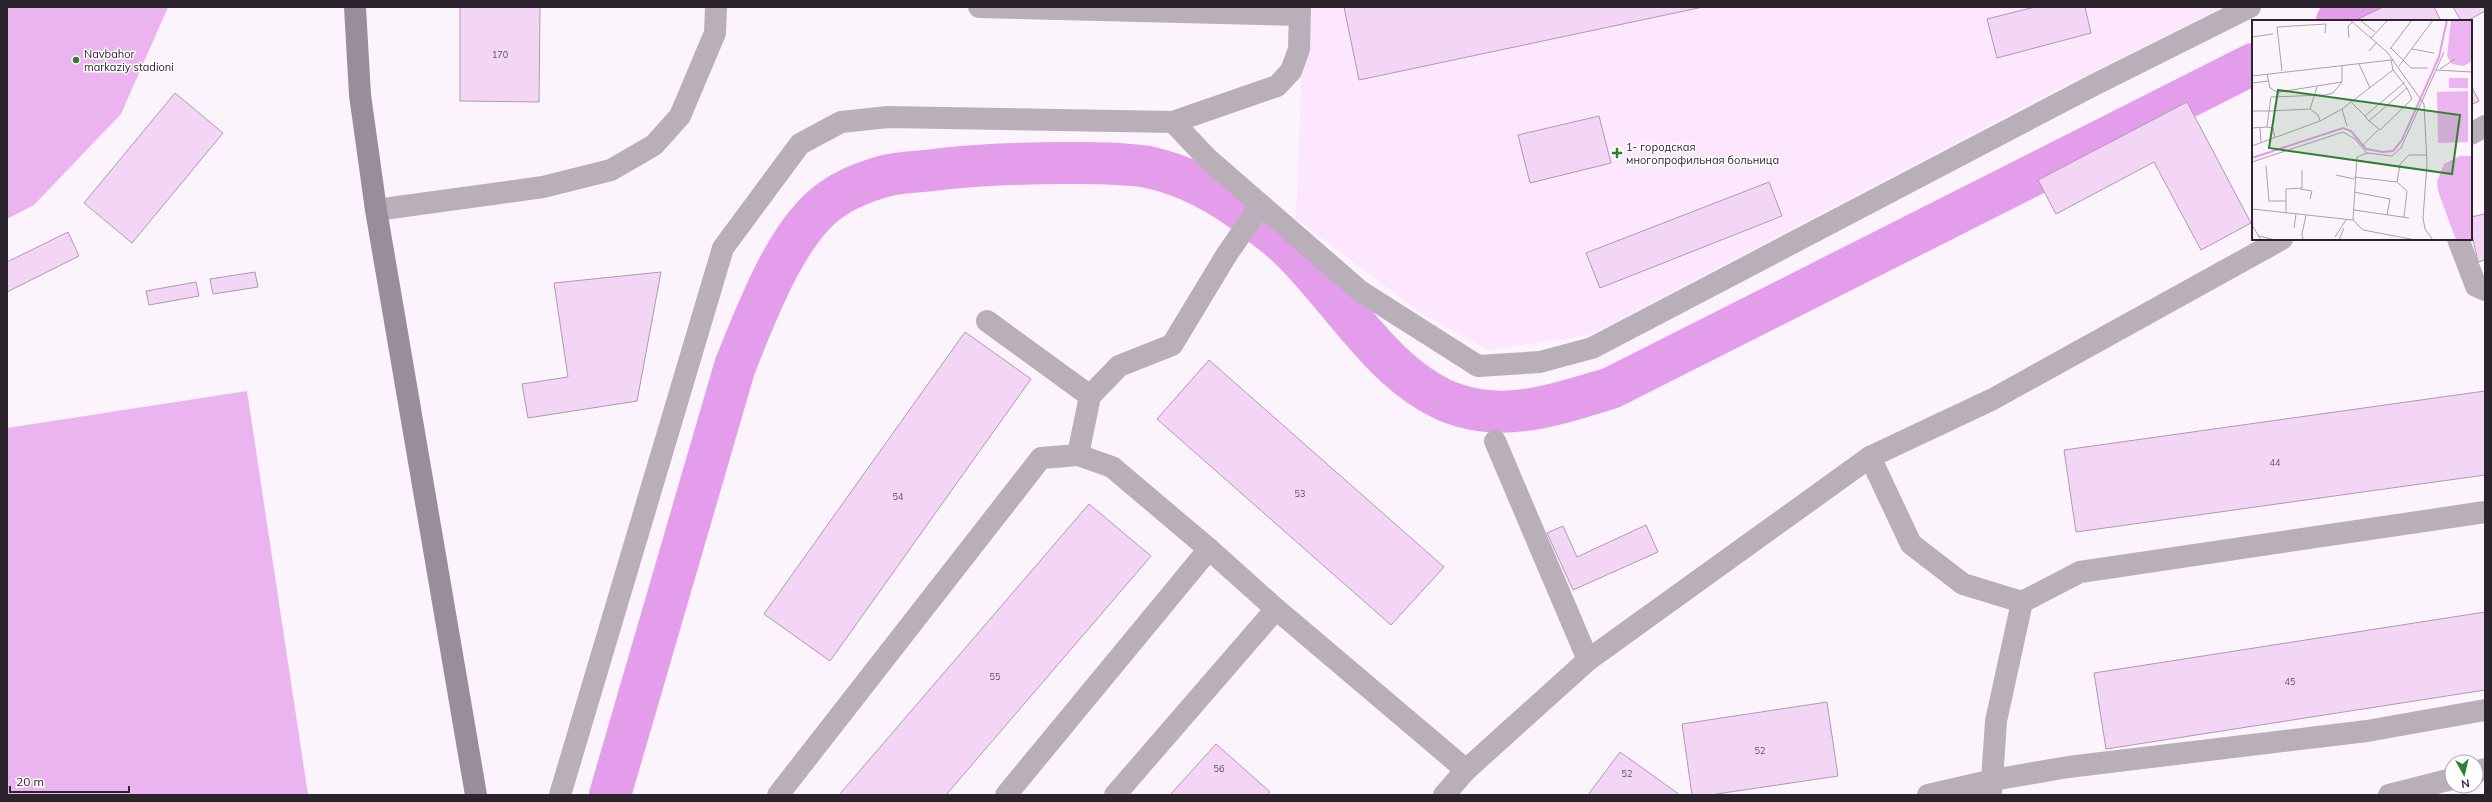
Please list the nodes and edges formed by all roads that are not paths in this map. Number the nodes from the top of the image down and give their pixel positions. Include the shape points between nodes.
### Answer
1 (355, 7) edge
2 (716, 7) edge
3 (979, 7) edge
4 (2250, 7) edge
5 (1299, 11) edge
6 (1174, 122) junction
7 (2485, 126) edge
8 (2472, 133) edge
9 (1261, 205) junction
10 (376, 210) junction
11 (2280, 240) edge
12 (2458, 240) edge
13 (2485, 290) edge
14 (987, 321) dead end
15 (1090, 396) junction
16 (1495, 441) dead end
17 (1078, 455) junction
18 (1870, 457) junction
19 (2485, 512) edge
20 (1209, 549) junction
21 (2022, 602) junction
22 (1276, 609) junction
23 (1588, 660) junction
24 (2485, 710) edge
25 (1466, 770) junction
26 (2444, 781) edge
27 (1992, 788) edge
28 (476, 795) edge
29 (560, 795) edge
30 (778, 795) edge
31 (1006, 795) edge
32 (1115, 795) edge
33 (1444, 795) edge
34 (1928, 795) edge
35 (2390, 795) edge

1 - 10 street via 360,96
2 - 10 street via 715,33 680,116 654,145 610,170 543,187
3 - 5 street
4 - 9 street via 2092,86 1592,348 1540,362 1478,366 1360,291
5 - 6 street via 1299,50 1291,71 1276,86
6 - 9 street via 1207,158
6 - 29 street via 888,117 841,122 800,144 723,248
7 - 8 street
9 - 15 street via 1227,254 1172,345 1119,366
10 - 28 street
11 - 18 street via 1993,399
12 - 13 street via 2476,286
14 - 15 street
15 - 17 street
16 - 23 street
17 - 20 street via 1112,467
17 - 30 street via 1041,458
18 - 21 street via 1911,544 1963,584
18 - 23 street
19 - 21 street via 2080,572
20 - 22 street
20 - 31 street
21 - 27 street via 1996,721
22 - 25 street
22 - 32 street
23 - 25 street
24 - 27 street via 2367,731 2068,767
25 - 33 street
26 - 35 street
27 - 34 street

